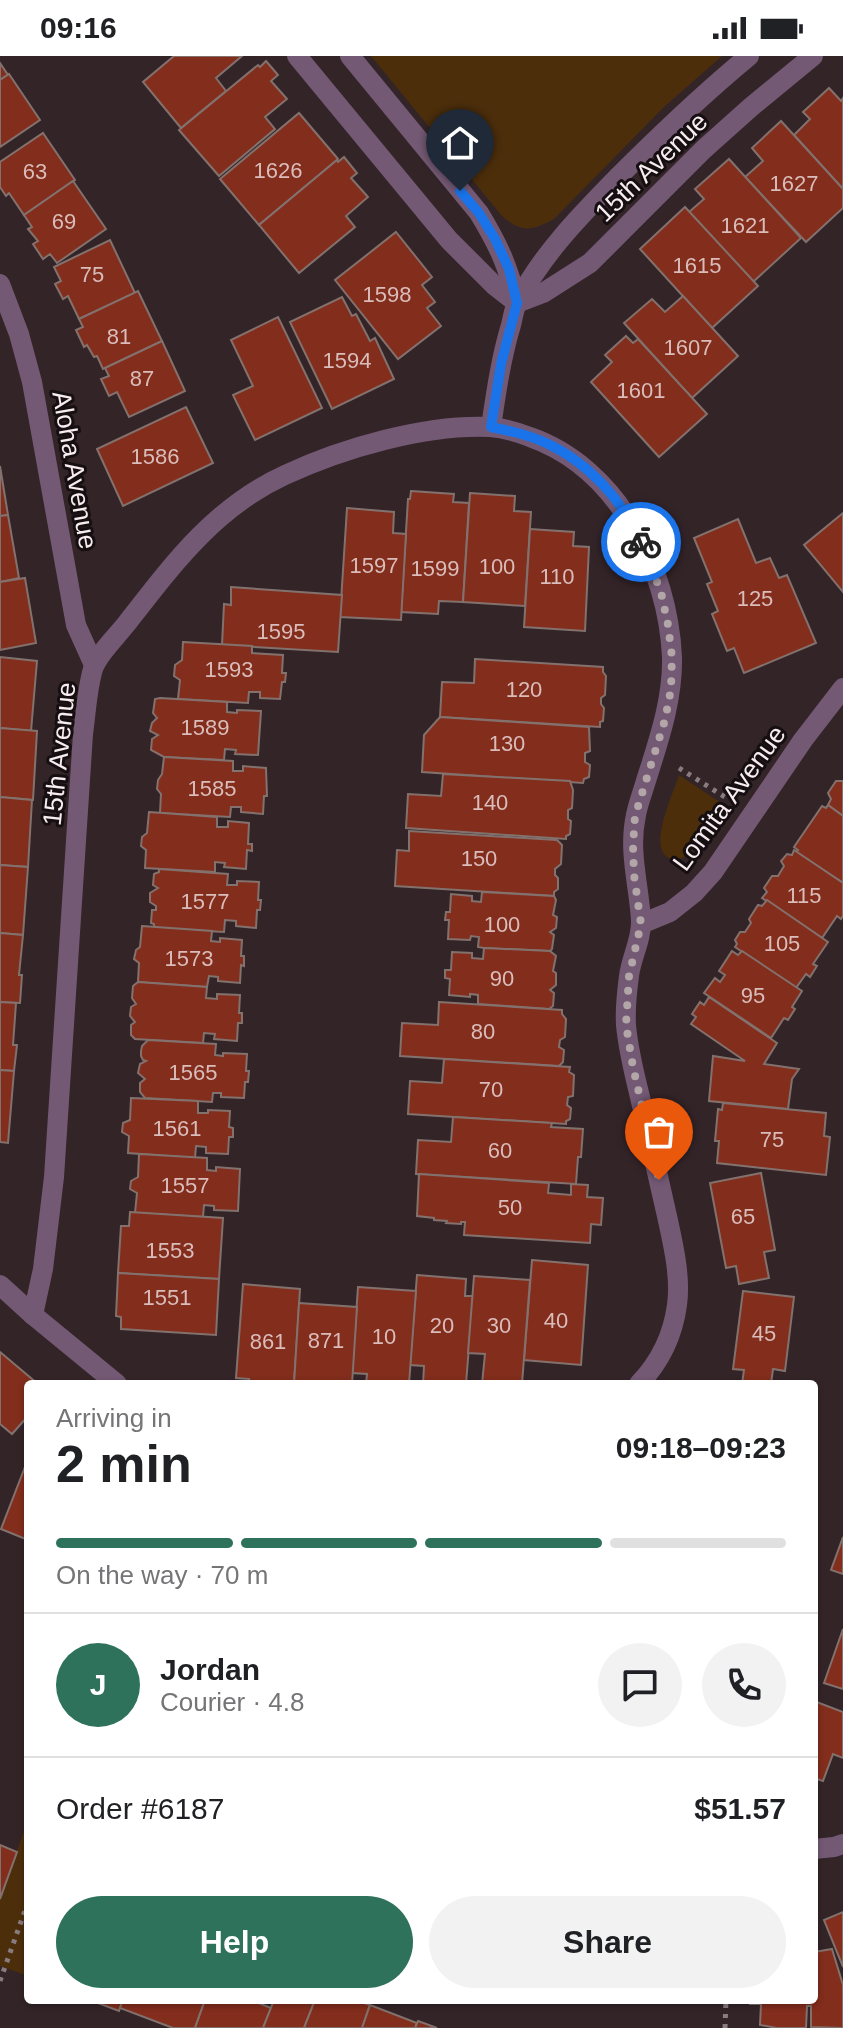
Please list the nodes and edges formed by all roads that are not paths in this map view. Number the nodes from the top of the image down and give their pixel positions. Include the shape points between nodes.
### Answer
1 (297, 56) edge
2 (350, 56) edge
3 (749, 56) edge
4 (813, 56) edge
5 (0, 284) edge
6 (517, 303) junction
7 (491, 427) junction
8 (94, 665) junction
9 (843, 688) edge
10 (641, 924) junction
11 (0, 1285) edge
12 (33, 1315) junction
13 (112, 1380) edge
14 (642, 1380) edge
15 (843, 1844) edge
16 (818, 1849) edge

1 - 6 street via 449,240
2 - 6 street via 479,213 509,269
3 - 6 street, 15th Avenue via 580,216
4 - 6 street, 15th Avenue via 704,149 590,263
5 - 8 street, Aloha Avenue via 32,382 76,625
6 - 7 street, 15th Avenue
7 - 8 street, 15th Avenue via 435,431 367,446 316,462 258,490 187,548
7 - 10 street via 547,443 598,480 638,534 661,592 672,657 671,689 635,816 634,875
8 - 12 street, 15th Avenue via 83,734 54,1177
9 - 10 street, Lomita Avenue via 713,872 670,912
10 - 14 street via 629,976 626,1025 672,1238 678,1300 663,1353
11 - 12 street
12 - 13 street
15 - 16 street

